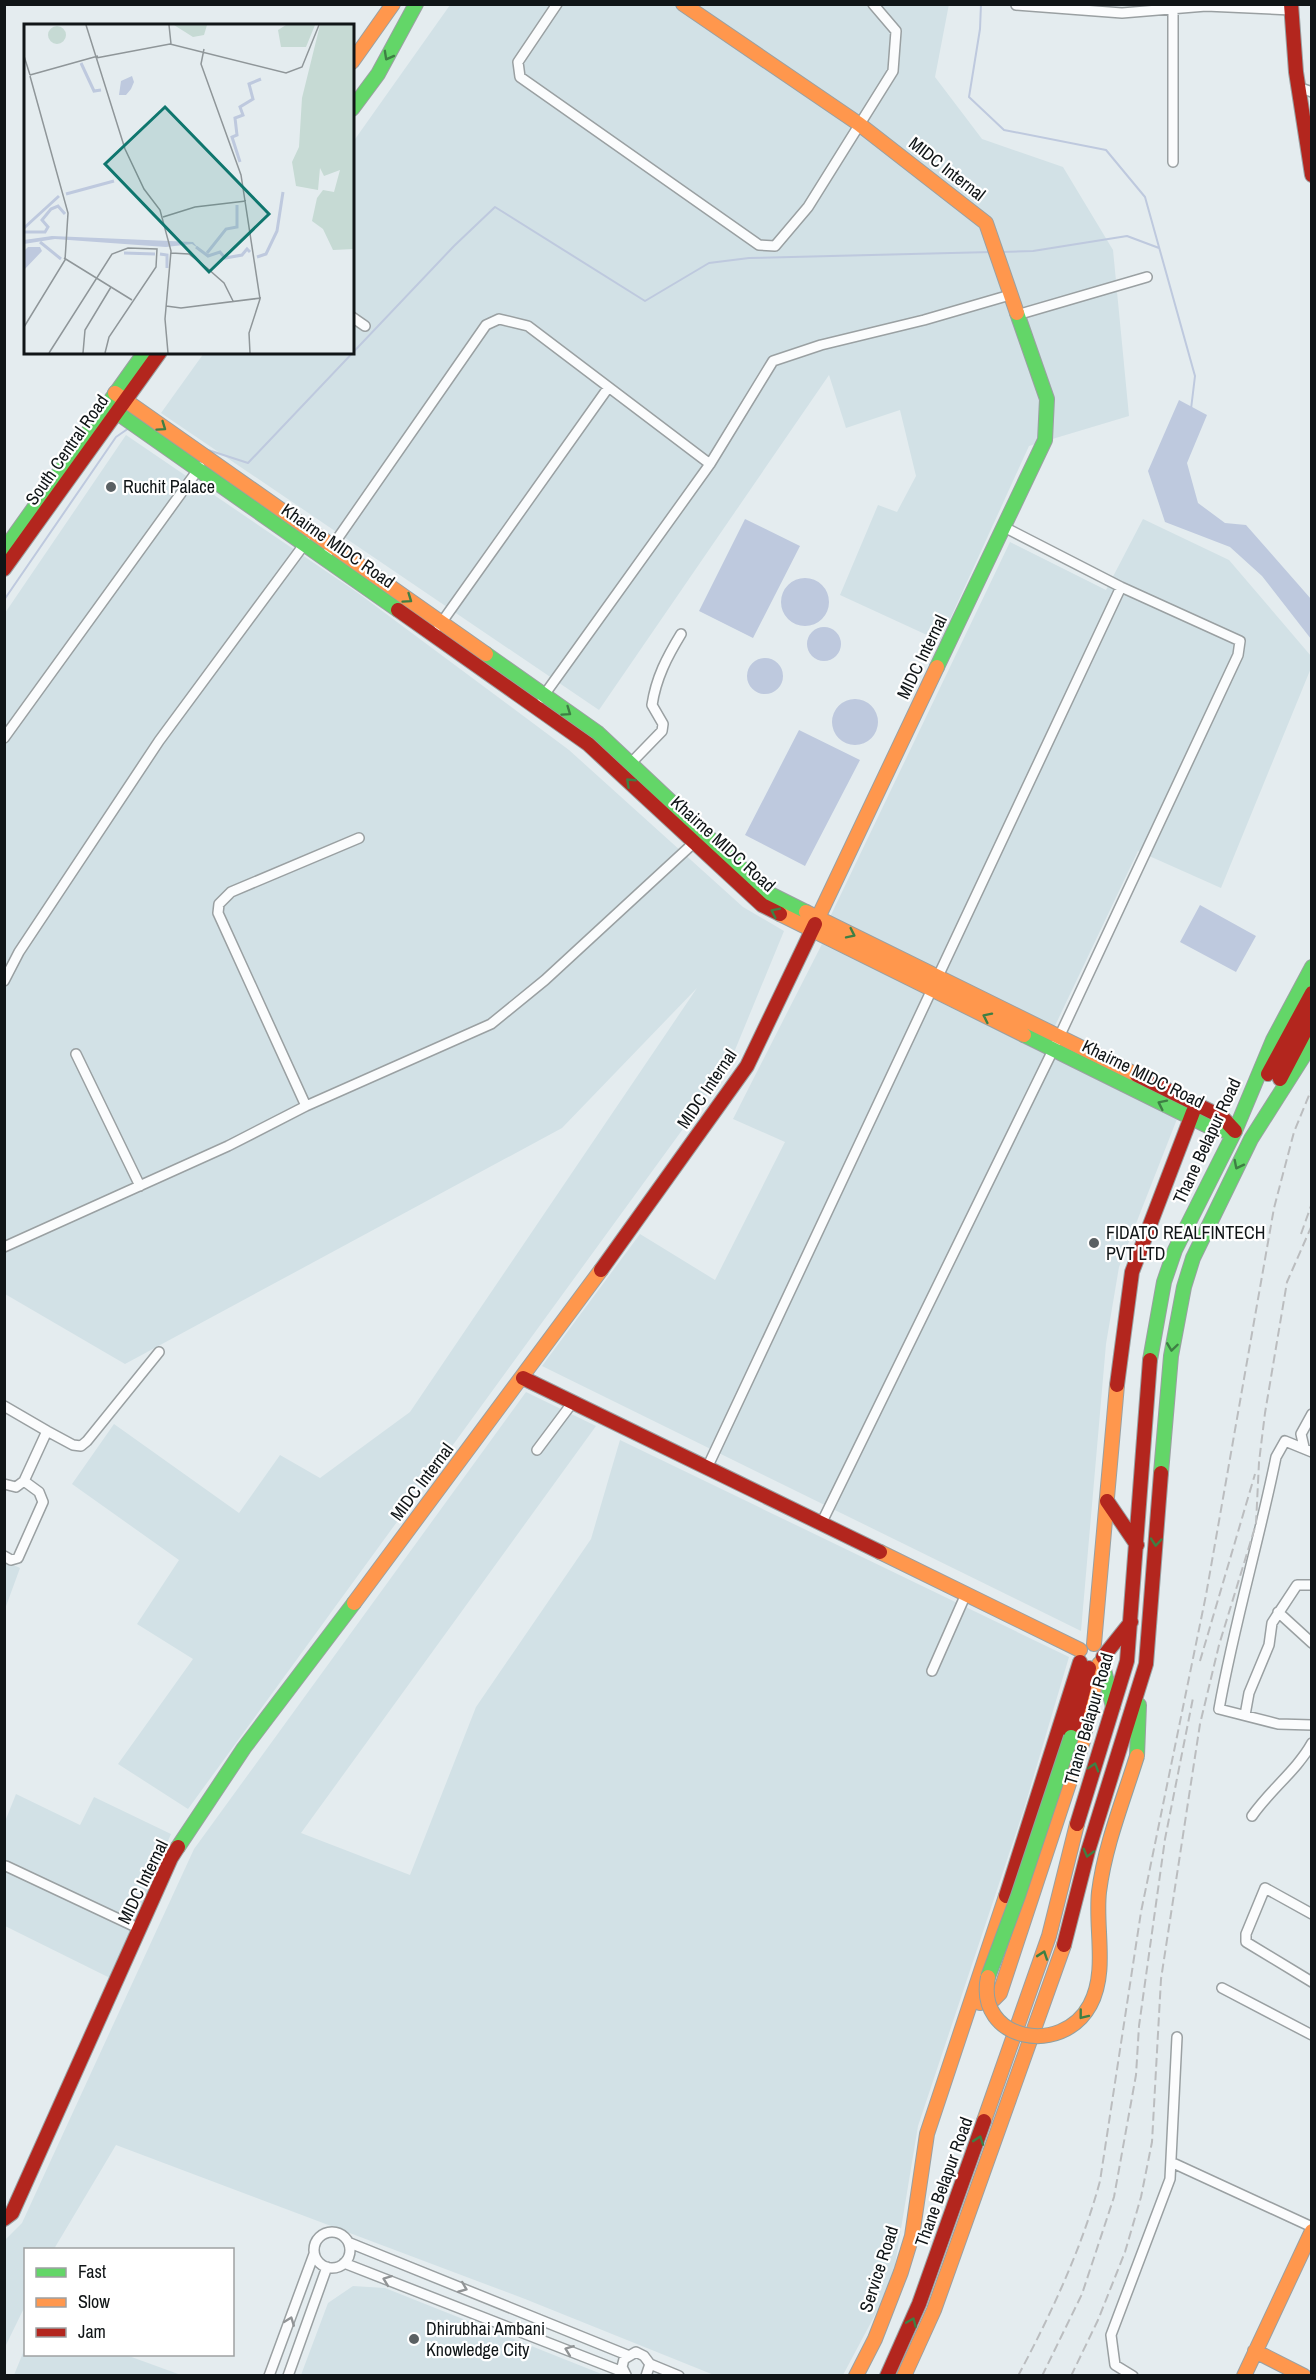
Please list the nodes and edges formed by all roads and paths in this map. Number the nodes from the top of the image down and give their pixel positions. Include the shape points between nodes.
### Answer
1 (393, 4) edge
2 (416, 4) edge
3 (557, 4) edge
4 (873, 4) edge
5 (683, 5) edge
6 (1016, 5) edge
7 (1291, 8) edge
8 (1173, 9) junction
9 (354, 59) edge
10 (1305, 89) edge
11 (354, 107) edge
12 (859, 124) junction
13 (1173, 162) dead end
14 (1311, 175) edge
15 (1147, 277) dead end
16 (1010, 296) junction
17 (1017, 315) junction
18 (354, 318) edge
19 (365, 326) dead end
20 (144, 354) edge
21 (158, 354) edge
22 (608, 388) junction
23 (115, 402) junction
24 (202, 463) junction
25 (710, 464) junction
26 (1004, 527) junction
27 (309, 538) junction
28 (4, 550) edge
29 (328, 552) junction
30 (4, 569) edge
31 (1121, 587) junction
32 (442, 623) junction
33 (681, 634) dead end
34 (433, 635) junction
35 (544, 695) junction
36 (535, 707) junction
37 (4, 738) edge
38 (631, 763) junction
39 (359, 838) dead end
40 (699, 838) junction
41 (814, 923) junction
42 (1311, 967) edge
43 (4, 981) edge
44 (935, 983) junction
45 (1311, 993) edge
46 (1311, 1018) edge
47 (1056, 1043) junction
48 (1311, 1043) edge
49 (1289, 1048) junction
50 (76, 1054) dead end
51 (1197, 1105) junction
52 (306, 1107) junction
53 (1191, 1118) junction
54 (1235, 1131) junction
55 (1251, 1139) junction
56 (140, 1186) junction
57 (4, 1247) edge
58 (159, 1352) dead end
59 (523, 1378) junction
60 (573, 1402) junction
61 (4, 1406) edge
62 (1311, 1414) edge
63 (47, 1431) junction
64 (1308, 1449) edge
65 (537, 1450) dead end
66 (707, 1468) junction
67 (24, 1481) junction
68 (4, 1484) edge
69 (1107, 1501) junction
70 (821, 1524) junction
71 (1137, 1545) junction
72 (4, 1556) edge
73 (1311, 1584) edge
74 (966, 1594) junction
75 (1278, 1612) junction
76 (1131, 1621) junction
77 (1311, 1643) edge
78 (1092, 1660) junction
79 (932, 1671) dead end
80 (1140, 1684) junction
81 (1113, 1707) junction
82 (1245, 1715) junction
83 (1311, 1725) edge
84 (1311, 1743) edge
85 (1252, 1816) dead end
86 (6, 1866) dead end
87 (1311, 1914) edge
88 (140, 1929) junction
89 (1311, 1982) edge
90 (1222, 1988) dead end
91 (971, 2004) junction
92 (1311, 2035) edge
93 (1177, 2037) dead end
94 (1173, 2163) junction
95 (4, 2219) edge
96 (1311, 2229) edge
97 (350, 2243) junction
98 (1311, 2252) edge
99 (314, 2254) junction
100 (344, 2263) junction
101 (327, 2267) junction
102 (1259, 2352) junction
103 (627, 2355) junction
104 (650, 2364) junction
105 (625, 2374) edge
106 (269, 2376) edge
107 (288, 2376) edge
108 (646, 2376) edge
109 (679, 2376) edge
110 (856, 2376) edge
111 (887, 2376) edge
112 (904, 2376) edge
113 (1134, 2376) edge
114 (1244, 2376) edge
115 (1254, 2376) edge
116 (1305, 2376) edge

1 - 9 main road
2 -> 11 main road via 378,74
3 - 12 street via 518,62 520,77 759,245 775,246 808,207
4 - 12 street via 896,31 893,71
5 - 12 main road, MIDC Internal
6 - 8 street via 1122,13
7 - 8 street
7 - 10 main road
8 - 13 street
10 - 14 main road
12 - 16 main road, MIDC Internal via 986,223
15 - 17 street
16 - 17 main road, MIDC Internal
16 - 25 street via 773,361
17 - 26 main road, MIDC Internal via 1047,399 1045,440
18 - 19 street
20 - 23 main road, South Central Road
21 - 23 main road, South Central Road
22 - 25 street
22 - 29 street via 528,326 499,319 486,325
22 - 32 street
23 - 24 main road, Khairne MIDC Road
23 - 28 main road, South Central Road
23 - 30 main road, South Central Road
24 - 27 main road, Khairne MIDC Road
24 - 37 street
25 - 35 street
26 - 31 street
26 - 41 main road, MIDC Internal
27 - 29 main road, Khairne MIDC Road
27 - 43 street via 159,741 19,952
29 -> 32 main road, Khairne MIDC Road
29 - 34 main road, Khairne MIDC Road
31 - 44 street
31 - 47 street via 1240,641 1238,655
32 - 34 street
32 - 35 main road, Khairne MIDC Road
33 - 38 street via 654,689 652,705 663,724 662,731
34 - 36 main road, Khairne MIDC Road
35 - 36 street
35 -> 38 main road, Khairne MIDC Road via 598,733
40 -> 36 main road, Khairne MIDC Road via 588,744
38 - 40 main road, Khairne MIDC Road
39 - 52 street via 231,892 219,904 218,913
40 - 41 main road, Khairne MIDC Road via 762,905
40 - 52 street via 501,1017 470,1036
41 - 44 main road, Khairne MIDC Road
41 - 59 main road, MIDC Internal via 747,1066
42 - 54 main road, Thane Belapur Road via 1273,1040
44 - 47 main road, Khairne MIDC Road
44 - 66 street
45 - 49 main road
46 - 49 main road
47 - 51 main road, Khairne MIDC Road
53 -> 47 main road, Khairne MIDC Road
47 - 70 street
48 - 55 main road, Thane Belapur Road
49 - 54 main road
49 - 55 main road
50 - 56 street
51 - 53 main road
51 - 54 main road, Khairne MIDC Road via 1222,1117
52 - 56 street
53 - 54 main road, Khairne MIDC Road via 1216,1130
53 - 69 main road via 1132,1272 1120,1343
54 - 71 main road, Thane Belapur Road via 1175,1250 1156,1311
55 -> 80 main road, Thane Belapur Road via 1193,1258 1177,1316 1146,1664
56 - 57 street
58 - 63 street via 81,1446
59 - 60 main road
59 - 88 main road, MIDC Internal via 244,1748 171,1858
60 - 65 street
60 - 66 main road
61 - 63 street
62 - 64 street via 1301,1434
63 - 67 street
64 - 82 street via 1286,1441 1276,1457 1219,1709
66 - 70 main road
67 - 68 street via 16,1486
67 - 72 street via 39,1492 43,1502 18,1558
69 - 71 main road
69 - 78 main road via 1094,1644 1101,1649
70 - 74 main road
71 - 76 main road, Thane Belapur Road
73 - 75 street via 1297,1585
74 - 78 main road
74 - 79 street
75 - 77 street
75 - 82 street
76 - 78 main road
76 - 81 main road, Thane Belapur Road via 1127,1661
80 -> 78 main road, bridge via 1137,1756 1099,1893 1099,1971 1093,1999 1082,2019 1063,2032 1040,2038 1025,2036 998,2021 986,1993 987,1977 1071,1737
78 - 81 main road
78 - 91 main road, Service Road
78 - 91 main road via 1083,1740 1000,1993 994,1999
80 -> 112 main road, Thane Belapur Road via 1088,1851 1061,1954 933,2313
111 -> 81 main road, Thane Belapur Road via 923,2293 1049,1936 1071,1844
82 - 83 street via 1278,1724
84 - 85 street
86 - 88 street
87 - 89 street via 1265,1888 1246,1942
88 - 95 main road, MIDC Internal via 12,2213
90 - 92 street
91 - 110 main road, Service Road via 927,2133 912,2236 901,2272
93 - 94 street
94 - 96 street
94 - 113 street via 1161,2210 1111,2336 1115,2365
96 - 102 main road
97 - 99 street via 336,2232 324,2233 316,2240
97 - 100 street
97 -> 103 street
98 - 102 main road
99 - 101 street
106 -> 99 street
100 - 101 street
105 -> 100 street
101 - 107 street
102 - 114 main road
102 - 115 main road
102 - 116 main road
103 - 104 street via 640,2353
103 - 105 street via 622,2363
104 - 108 street
104 - 109 street

